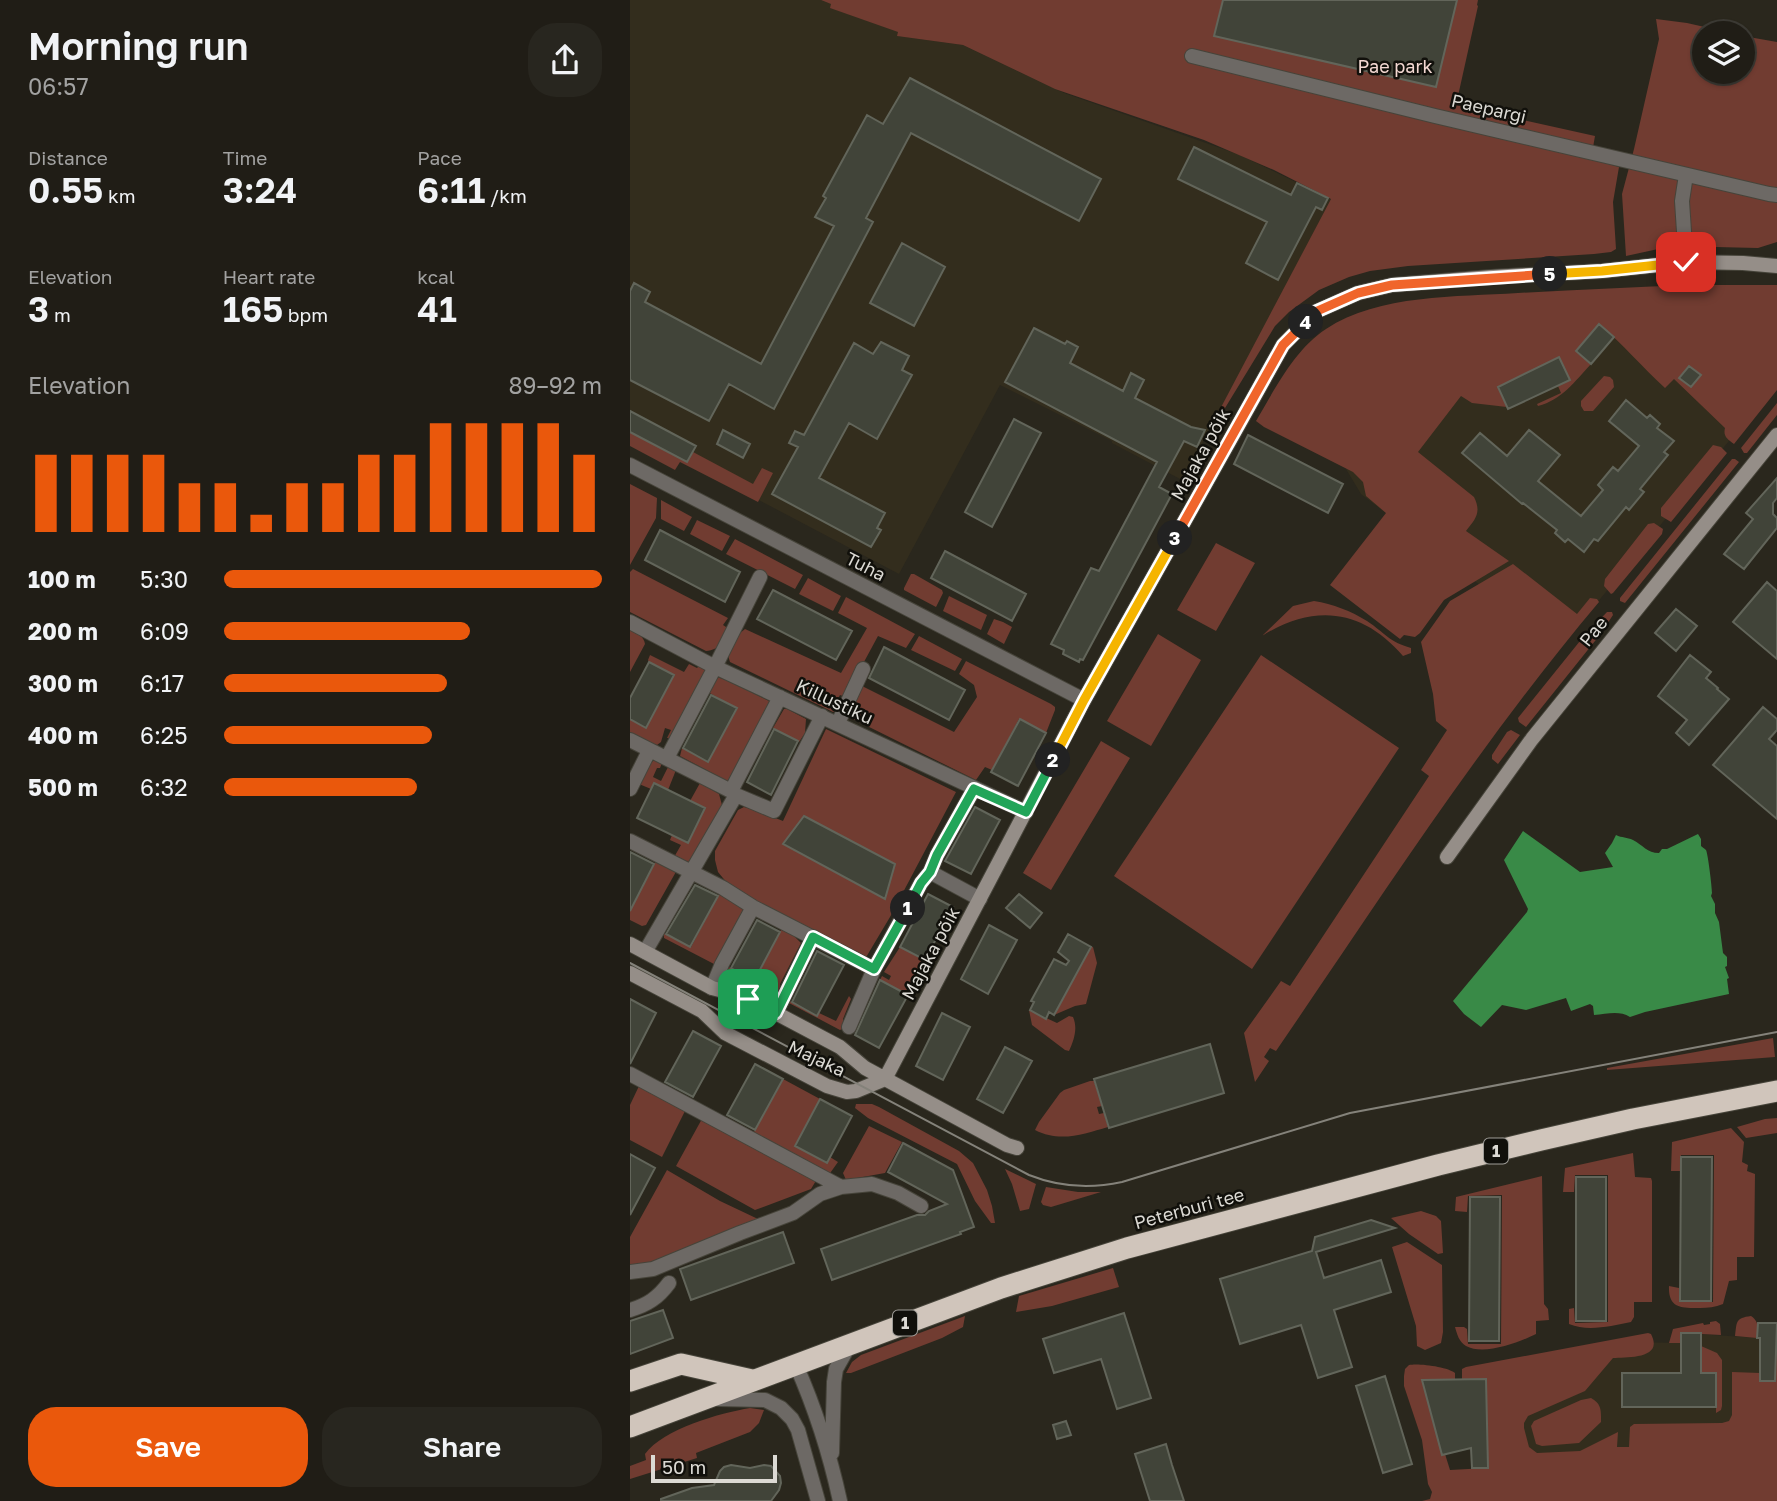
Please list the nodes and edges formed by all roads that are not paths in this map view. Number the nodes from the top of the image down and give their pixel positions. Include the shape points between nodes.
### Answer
1 (1192, 56) dead end
2 (1686, 175) junction
3 (1777, 195) edge
4 (1777, 257) edge
5 (1686, 262) junction
6 (1743, 263) junction
7 (1777, 266) edge
8 (1777, 435) edge
9 (630, 465) edge
10 (760, 577) dead end
11 (630, 622) edge
12 (715, 667) junction
13 (863, 669) dead end
14 (780, 697) junction
15 (1084, 700) junction
16 (822, 716) junction
17 (838, 723) junction
18 (630, 740) edge
19 (649, 751) junction
20 (667, 758) junction
21 (630, 789) edge
22 (974, 789) junction
23 (734, 793) junction
24 (1026, 812) junction
25 (630, 842) edge
26 (1447, 857) dead end
27 (930, 872) junction
28 (691, 873) junction
29 (980, 899) junction
30 (753, 907) junction
31 (813, 937) junction
32 (635, 951) edge
33 (874, 969) junction
34 (630, 973) edge
35 (712, 988) junction
36 (776, 1013) junction
37 (849, 1027) dead end
38 (884, 1079) junction
39 (632, 1081) edge
40 (1777, 1091) edge
41 (1017, 1148) dead end
42 (841, 1187) junction
43 (921, 1206) dead end
44 (630, 1272) edge
45 (669, 1283) dead end
46 (630, 1310) edge
47 (852, 1342) junction
48 (796, 1365) junction
49 (653, 1373) junction
50 (752, 1380) junction
51 (630, 1381) edge
52 (630, 1389) edge
53 (699, 1399) junction
54 (630, 1427) edge
55 (833, 1465) junction
56 (818, 1501) edge
57 (840, 1501) edge

1 - 2 street, Paepargi
2 - 3 street, Paepargi
2 - 5 street via 1682,201
4 - 6 street, Majaka põik
5 - 6 street, Majaka põik
5 - 15 street, Majaka põik via 1392,285 1358,293 1315,312 1283,345
6 - 7 street, Majaka põik
8 - 26 street, Pae via 1532,739
9 - 15 street, Tuha
10 - 12 street
11 - 12 street, Killustiku
12 - 14 street, Killustiku
12 - 20 street
13 - 17 street
14 - 16 street, Killustiku
14 - 23 street
15 - 24 street, Majaka põik
16 - 17 street, Killustiku
16 - 23 street via 774,811
17 - 22 street, Killustiku
18 - 19 street
19 - 20 street
19 - 21 street
20 - 23 street
22 - 24 street, Killustiku
22 - 27 street
23 - 28 street
24 - 29 street, Majaka põik
25 - 28 street
27 - 29 street
27 - 33 street
28 - 30 street
28 - 32 street
29 - 38 street, Majaka põik
30 - 31 street
30 - 35 street
31 - 33 street
31 - 36 street
32 - 35 street, Majaka
33 - 37 street
34 - 38 street, Majaka via 702,1011 724,1033 827,1086 856,1091
35 - 36 street, Majaka
36 - 38 street, Majaka via 840,1047
38 - 41 street, Majaka
39 - 42 street
40 - 47 highway, Peterburi tee / 1 via 1541,1140 1127,1248
42 - 43 street via 872,1184
42 - 44 street via 820,1194 793,1213 653,1269
45 - 46 street via 647,1305
47 - 48 highway, Peterburi tee / 1
47 - 55 street via 836,1369
48 - 50 highway, Peterburi tee / 1
48 - 55 street
49 - 50 highway via 681,1364
49 - 51 highway
49 - 52 highway
50 - 53 highway, Peterburi tee / 1
53 - 54 highway, Peterburi tee / 1
53 - 56 street via 765,1400 781,1408 798,1430
55 - 57 street

